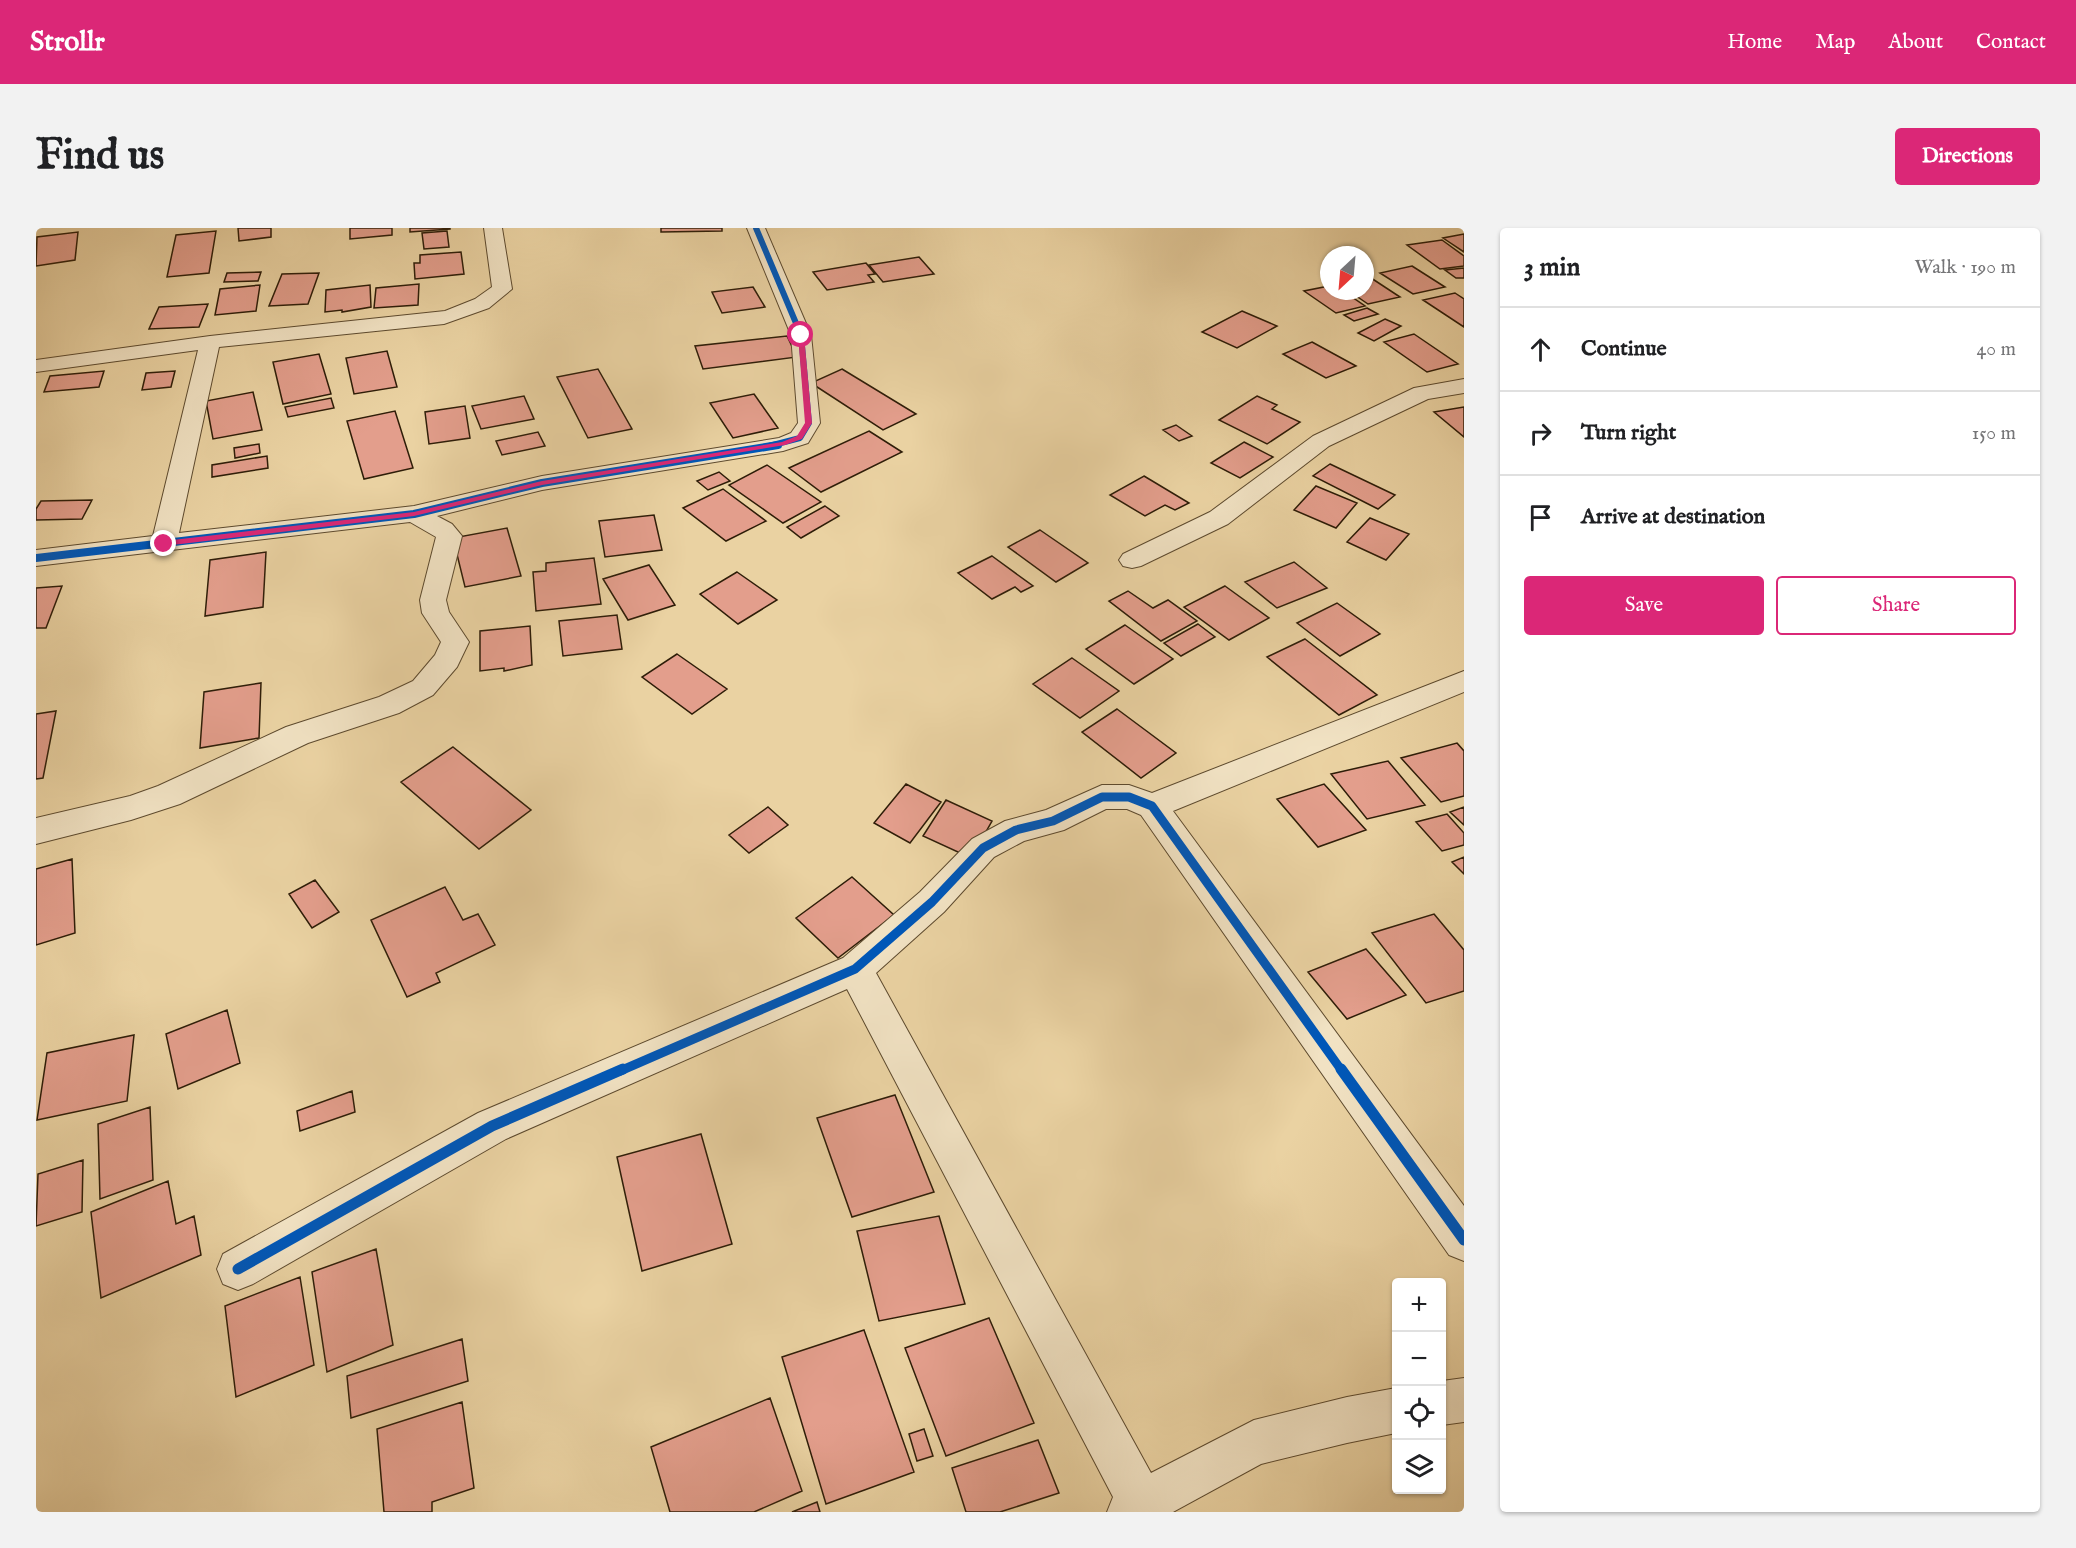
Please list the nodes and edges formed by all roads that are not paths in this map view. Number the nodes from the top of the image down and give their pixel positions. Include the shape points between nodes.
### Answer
1 (493, 228) edge
2 (756, 228) edge
3 (210, 342) junction
4 (36, 366) edge
5 (1464, 386) edge
6 (414, 514) junction
7 (164, 544) junction
8 (36, 558) edge
9 (1132, 560) dead end
10 (1464, 681) edge
11 (1152, 806) junction
12 (36, 831) edge
13 (855, 969) junction
14 (1464, 1240) edge
15 (238, 1269) dead end
16 (1464, 1400) edge
17 (1446, 1403) edge
18 (1392, 1412) edge
19 (1137, 1508) edge

1 - 3 street via 502,290 466,312 395,324
2 - 6 street via 801,335 809,423 800,438 542,483
3 - 4 street
3 - 7 street
5 - 9 street via 1422,393 1321,441 1219,518
6 - 7 street
6 - 12 street via 449,536 433,600 436,613 455,642 447,660 423,688 389,705 297,735 169,795
7 - 8 street
10 - 11 street
11 - 13 street via 1129,797 1102,797 1053,821 1017,830 983,848 932,902
11 - 14 street
13 - 15 street via 492,1126
13 - 19 street
16 - 17 street
18 - 19 street via 1254,1443

